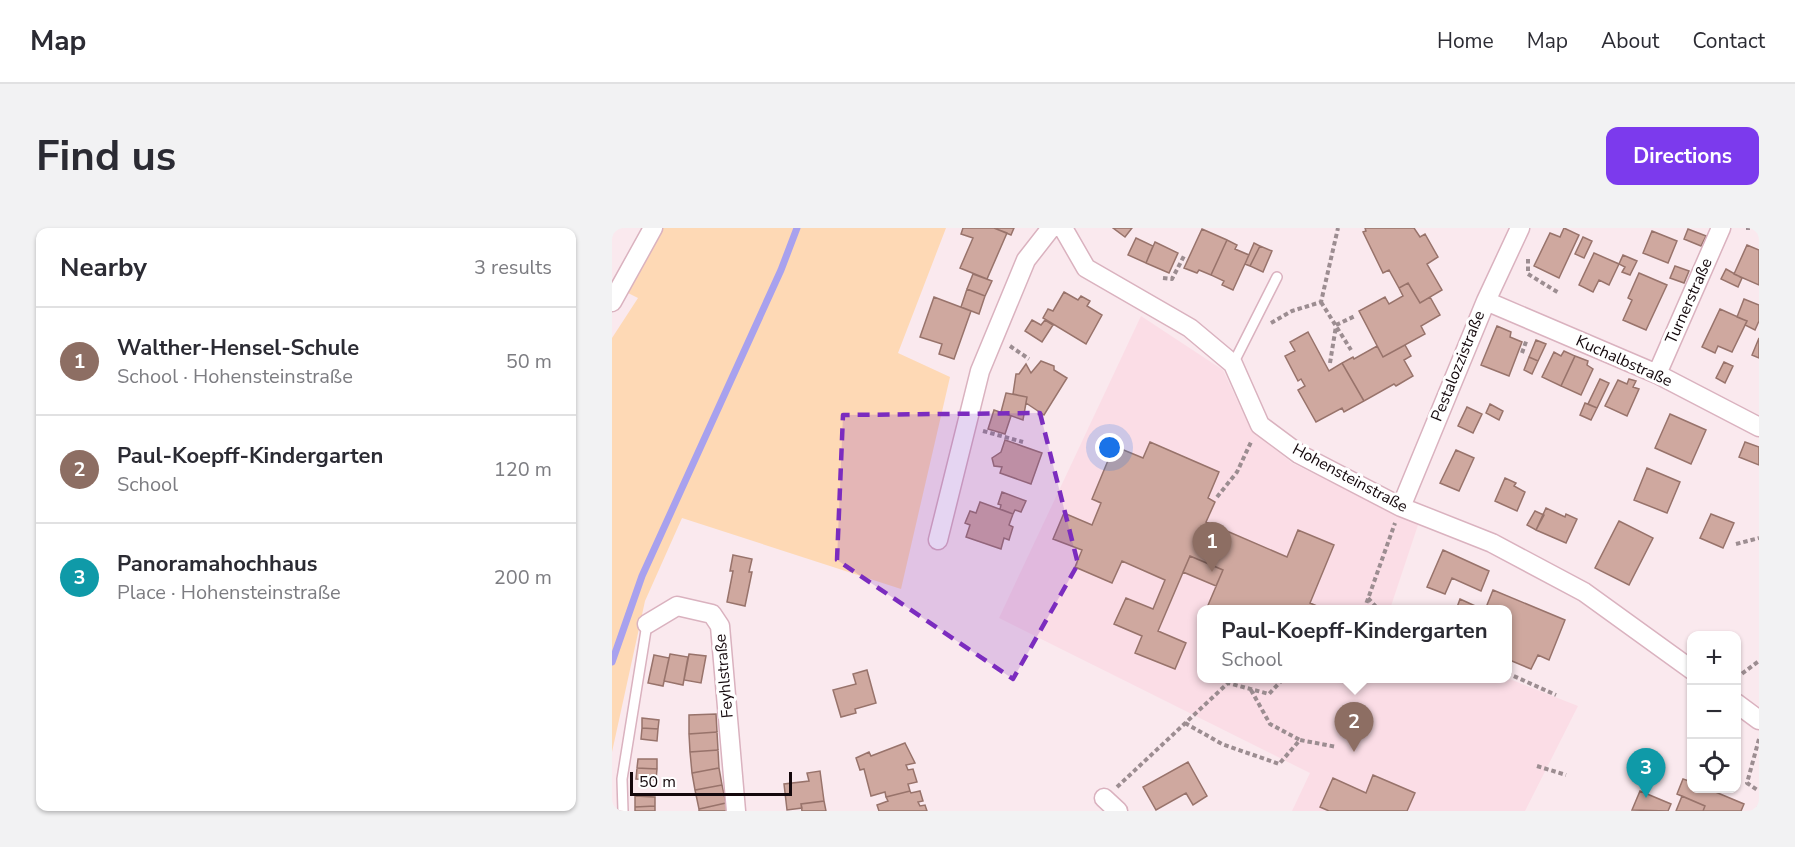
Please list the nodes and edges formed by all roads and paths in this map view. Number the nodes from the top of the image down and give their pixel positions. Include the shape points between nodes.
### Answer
1 (653, 228) edge
2 (1051, 228) edge
3 (1064, 228) edge
4 (1338, 228) edge
5 (1721, 228) edge
6 (1513, 235) edge
7 (1184, 256) dead end
8 (1277, 277) dead end
9 (1163, 278) dead end
10 (1559, 293) dead end
11 (1485, 301) junction
12 (612, 302) edge
13 (1321, 302) junction
14 (1292, 311) dead end
15 (1355, 316) dead end
16 (1336, 325) junction
17 (1351, 350) dead end
18 (1330, 363) dead end
19 (1233, 364) junction
20 (1657, 374) junction
21 (967, 424) junction
22 (1260, 425) junction
23 (1759, 427) edge
24 (1023, 441) dead end
25 (1217, 496) dead end
26 (1401, 507) junction
27 (1759, 538) edge
28 (938, 540) dead end
29 (1736, 544) dead end
30 (1368, 598) junction
31 (1365, 605) edge
32 (1375, 605) edge
33 (647, 624) joint
34 (1759, 661) edge
35 (1687, 666) edge
36 (1512, 675) edge
37 (1741, 675) edge
38 (1279, 683) edge
39 (1251, 690) junction
40 (1556, 695) dead end
41 (1741, 706) edge
42 (1759, 720) edge
43 (1185, 723) junction
44 (1759, 739) edge
45 (1300, 740) junction
46 (1337, 747) dead end
47 (1537, 766) dead end
48 (1566, 776) dead end
49 (1759, 791) edge
50 (1104, 798) joint
51 (1759, 807) edge
52 (623, 811) edge
53 (736, 811) edge
54 (1118, 811) edge
55 (1757, 811) edge

1 - 12 street
2 - 21 street via 1026,260 980,371
3 - 19 street, Hohensteinstraße via 1086,268 1190,328
4 - 13 path
5 - 20 street, Turnerstraße
6 - 10 path via 1528,256 1528,274
6 - 11 street, Pestalozzistraße
7 - 9 path via 1172,279
8 - 19 lane
11 - 20 street, Kuchalbstraße
11 - 26 street, Pestalozzistraße
13 - 14 path
13 - 16 path
15 - 16 path
16 - 17 path
16 - 18 path
19 - 22 street, Hohensteinstraße
20 - 23 street, Kuchalbstraße
21 - 24 path
21 - 28 street
22 - 25 path via 1237,472
22 - 26 street, Hohensteinstraße via 1299,454
26 - 30 path
26 - 35 street, Hohensteinstraße via 1492,543 1584,592
27 - 29 path
30 - 31 path
30 - 32 path
33 - 52 lane via 622,779
33 - 53 street, Feyhlstraße via 677,606 712,614 720,626
34 - 37 path
36 - 40 path
38 - 39 path via 1269,694
39 - 43 path via 1228,683
39 - 45 path via 1270,724
41 - 42 street
43 - 45 path via 1222,744 1279,764
43 - 50 path
44 - 49 path via 1746,783
45 - 46 path
47 - 48 path
50 - 54 street
51 - 55 path

